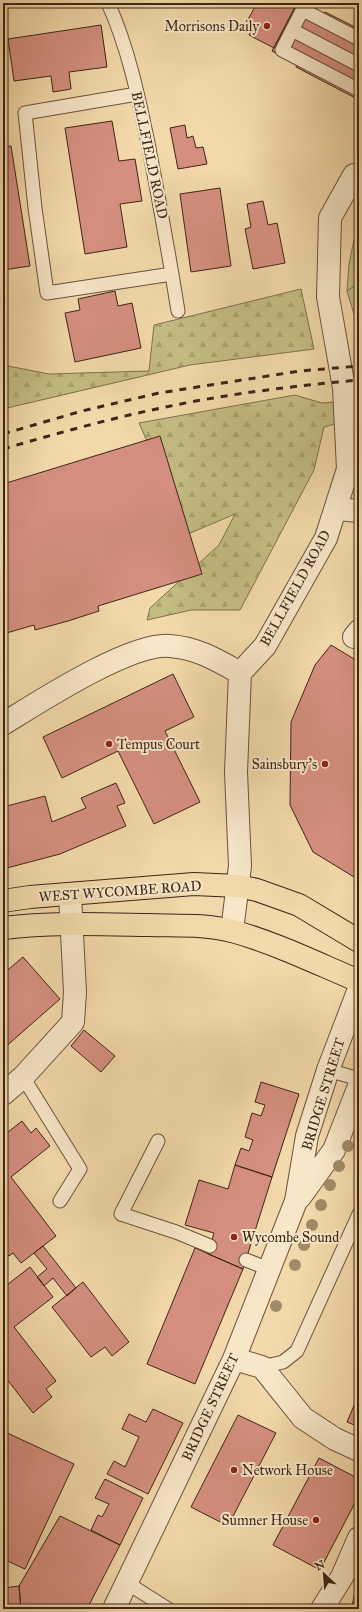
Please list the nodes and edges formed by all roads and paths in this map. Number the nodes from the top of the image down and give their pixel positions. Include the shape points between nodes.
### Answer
1 (108, 3) edge
2 (305, 7) edge
3 (292, 30) junction
4 (359, 39) edge
5 (359, 65) edge
6 (359, 90) edge
7 (137, 94) junction
8 (356, 176) edge
9 (172, 274) junction
10 (178, 311) dead end
11 (337, 509) junction
12 (359, 511) edge
13 (240, 673) junction
14 (3, 724) edge
15 (238, 886) junction
16 (70, 895) junction
17 (3, 901) edge
18 (70, 923) junction
19 (3, 928) edge
20 (232, 931) junction
21 (359, 941) edge
22 (359, 982) edge
23 (359, 989) edge
24 (328, 1070) junction
25 (23, 1077) junction
26 (359, 1079) edge
27 (359, 1086) edge
28 (3, 1094) edge
29 (158, 1141) dead end
30 (296, 1201) junction
31 (60, 1202) dead end
32 (359, 1214) edge
33 (210, 1246) dead end
34 (246, 1260) dead end
35 (270, 1269) junction
36 (234, 1359) junction
37 (262, 1367) junction
38 (359, 1450) edge
39 (359, 1538) edge
40 (127, 1583) junction
41 (114, 1609) edge
42 (168, 1609) edge
43 (322, 1609) edge

1 - 7 lane, BELLFIELD ROAD via 121,31
2 - 3 lane
2 - 4 lane
3 - 5 lane
3 - 6 lane via 282,50
7 - 9 lane, BELLFIELD ROAD via 164,222
7 - 9 lane via 25,113 47,292
8 - 11 street, BELLFIELD ROAD via 330,218 328,297 344,388 348,469
9 - 10 lane, BELLFIELD ROAD
11 - 12 street
11 - 13 street, BELLFIELD ROAD via 326,538 264,646
13 - 14 street via 201,651 168,645 140,650 74,682
13 - 15 street via 236,772 240,858
15 - 16 main road, WEST WYCOMBE ROAD via 194,884
15 - 20 street
15 - 21 main road, WEST WYCOMBE ROAD via 299,905
16 - 17 main road, WEST WYCOMBE ROAD
16 - 18 street
18 - 19 main road, WEST WYCOMBE ROAD via 39,923
18 - 20 main road, WEST WYCOMBE ROAD via 197,926
18 - 25 street via 75,992 73,1022
20 - 22 main road, WEST WYCOMBE ROAD
23 - 24 street, BRIDGE STREET
24 - 26 lane
24 - 30 street, BRIDGE STREET via 308,1136
25 - 28 street
25 - 31 lane via 80,1169
27 - 30 street, BRIDGE STREET via 334,1150
29 - 33 lane via 121,1214
30 - 35 street, BRIDGE STREET
32 - 37 lane via 297,1351 283,1362
34 - 35 lane
35 - 36 street, BRIDGE STREET
36 - 37 street
36 - 40 street, BRIDGE STREET
37 - 38 street via 302,1418 335,1439
39 - 43 street via 342,1577
40 - 41 street, BRIDGE STREET
40 - 42 lane

